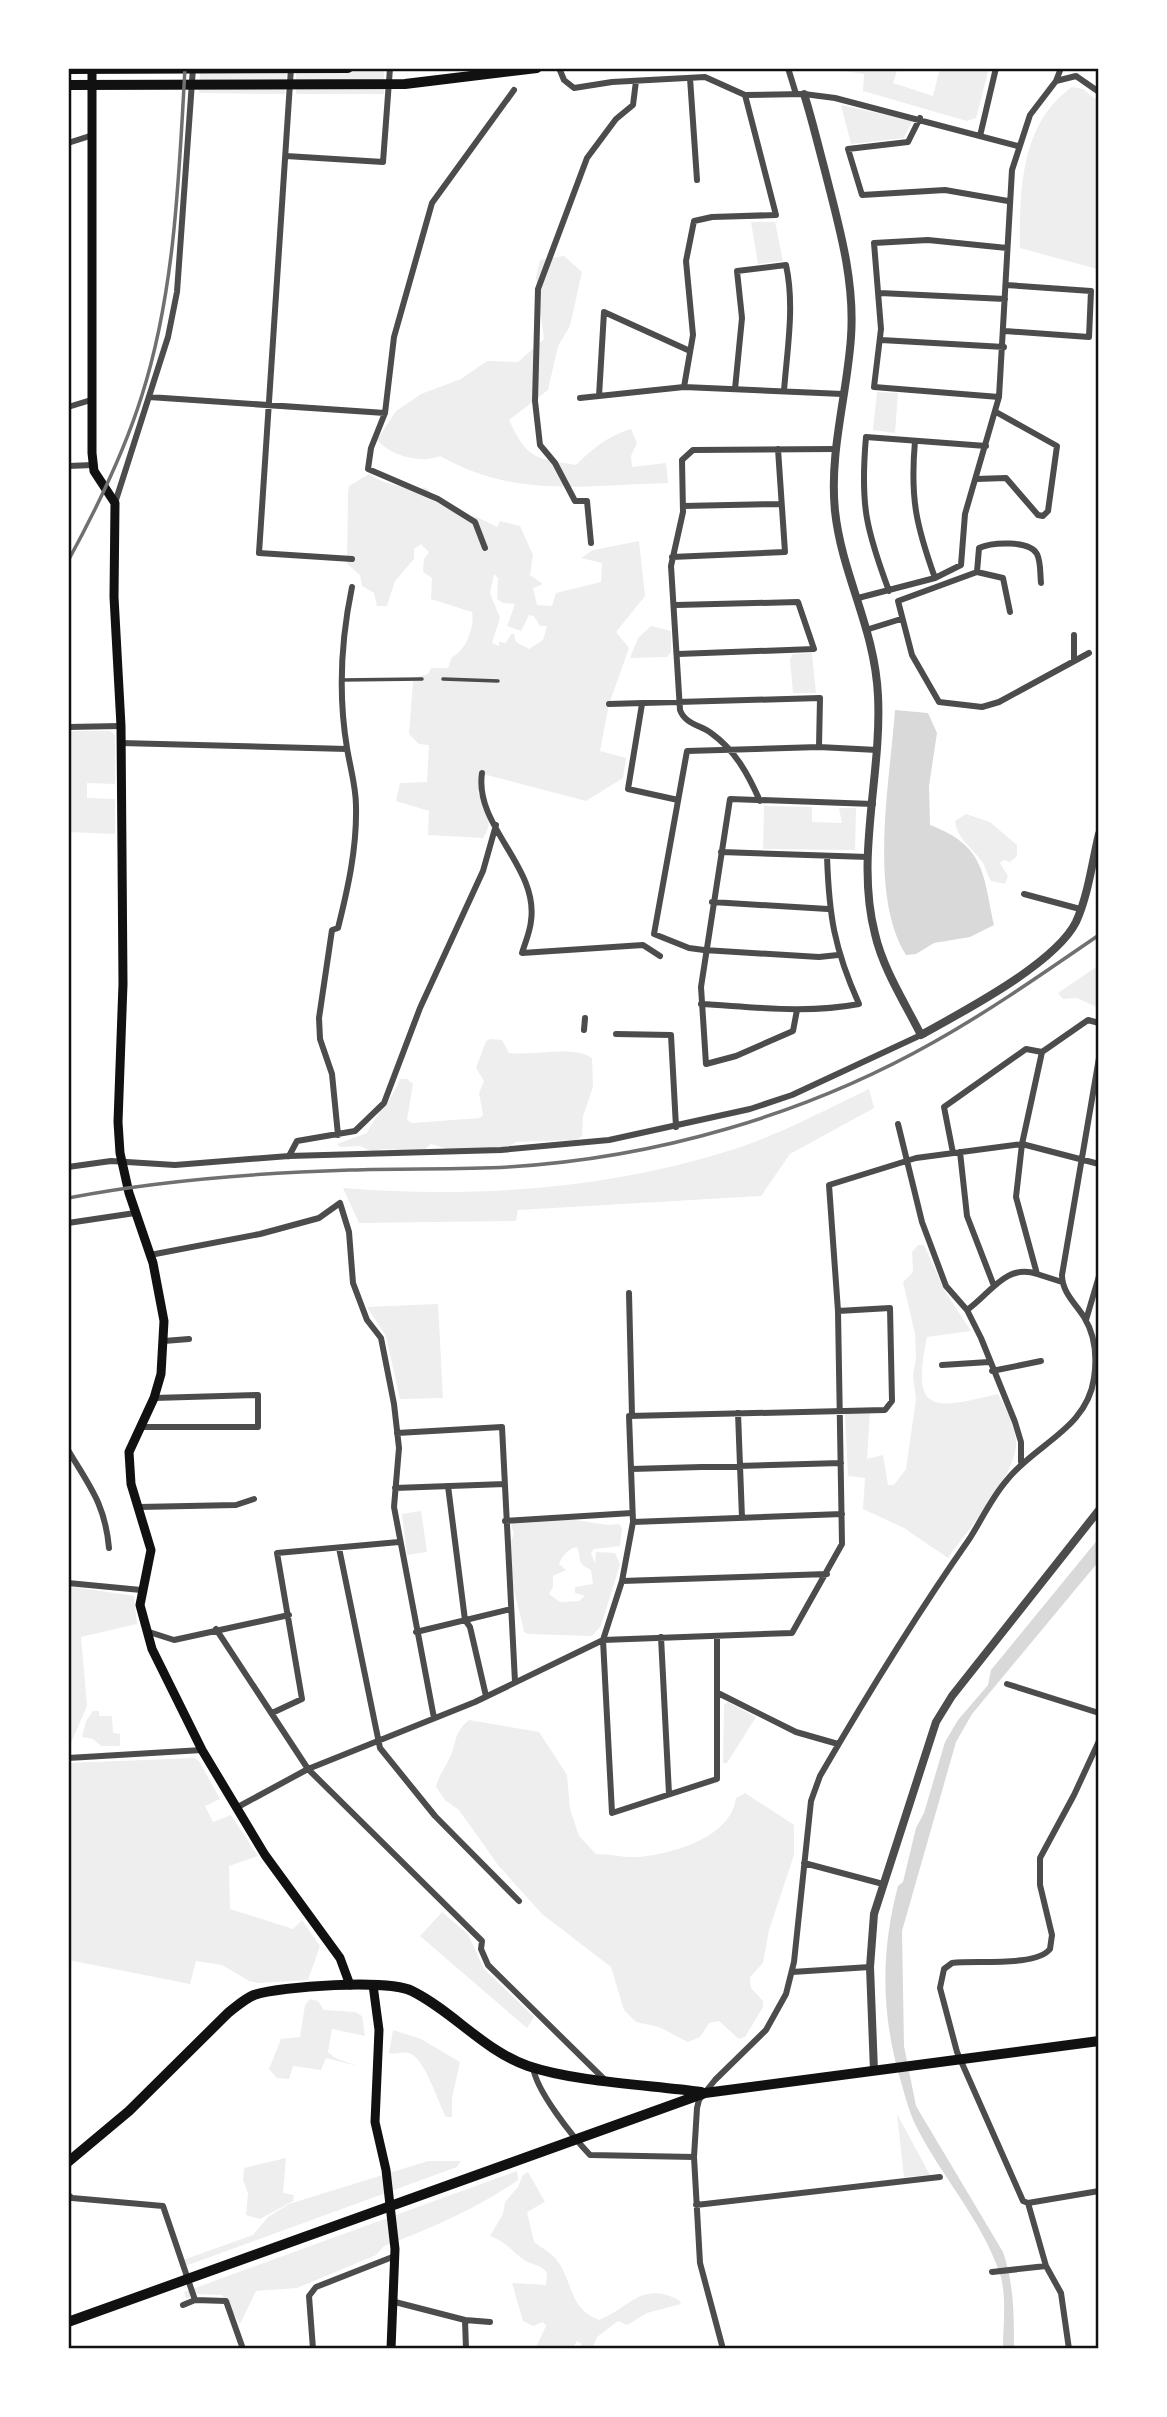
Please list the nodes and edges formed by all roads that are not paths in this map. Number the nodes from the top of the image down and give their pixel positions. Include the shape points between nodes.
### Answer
1 (92, 68) edge
2 (193, 68) edge
3 (291, 68) edge
4 (348, 68) edge
5 (390, 68) edge
6 (537, 68) edge
7 (559, 68) edge
8 (788, 68) edge
9 (996, 68) edge
10 (1061, 68) edge
11 (68, 69) edge
12 (690, 78) junction
13 (636, 80) junction
14 (1056, 81) junction
15 (68, 85) edge
16 (514, 90) dead end
17 (1099, 92) edge
18 (800, 94) junction
19 (745, 95) junction
20 (919, 118) junction
21 (93, 135) junction
22 (980, 136) junction
23 (68, 143) edge
24 (1018, 146) junction
25 (286, 156) junction
26 (697, 180) dead end
27 (1008, 201) junction
28 (1007, 248) junction
29 (1006, 285) junction
30 (880, 293) junction
31 (1005, 299) junction
32 (1005, 331) junction
33 (881, 341) junction
34 (1004, 347) junction
35 (690, 351) junction
36 (684, 387) junction
37 (735, 389) junction
38 (784, 391) junction
39 (843, 394) junction
40 (599, 396) junction
41 (149, 397) junction
42 (999, 397) junction
43 (580, 398) dead end
44 (91, 400) junction
45 (270, 405) junction
46 (68, 407) edge
47 (996, 412) junction
48 (385, 413) junction
49 (915, 441) junction
50 (986, 446) junction
51 (778, 449) junction
52 (835, 449) junction
53 (68, 466) edge
54 (93, 466) junction
55 (976, 479) junction
56 (115, 503) junction
57 (779, 504) junction
58 (683, 506) junction
59 (591, 543) dead end
60 (485, 548) dead end
61 (672, 557) junction
62 (352, 559) dead end
63 (977, 572) junction
64 (935, 578) junction
65 (1041, 583) dead end
66 (352, 587) dead end
67 (889, 592) junction
68 (858, 598) junction
69 (676, 605) junction
70 (1010, 612) dead end
71 (901, 619) junction
72 (869, 629) junction
73 (1074, 635) dead end
74 (1089, 653) dead end
75 (678, 654) junction
76 (1074, 661) junction
77 (422, 678) dead end
78 (443, 679) dead end
79 (342, 680) junction
80 (498, 681) dead end
81 (679, 703) junction
82 (609, 704) dead end
83 (642, 704) junction
84 (121, 726) junction
85 (68, 727) edge
86 (121, 743) junction
87 (819, 747) junction
88 (347, 749) junction
89 (730, 750) junction
90 (877, 750) junction
91 (482, 773) dead end
92 (678, 800) junction
93 (760, 801) junction
94 (873, 804) junction
95 (496, 825) junction
96 (1099, 834) edge
97 (721, 852) junction
98 (827, 856) junction
99 (868, 856) junction
100 (1024, 894) dead end
101 (712, 902) junction
102 (828, 909) junction
103 (1080, 909) junction
104 (704, 950) junction
105 (838, 955) junction
106 (660, 956) dead end
107 (701, 1004) junction
108 (797, 1010) junction
109 (585, 1018) dead end
110 (1099, 1023) edge
111 (583, 1030) dead end
112 (616, 1034) dead end
113 (921, 1035) junction
114 (1042, 1052) junction
115 (1099, 1058) edge
116 (898, 1124) dead end
117 (676, 1127) junction
118 (338, 1135) junction
119 (1022, 1144) junction
120 (956, 1152) junction
121 (289, 1156) junction
122 (1081, 1159) junction
123 (122, 1162) junction
124 (908, 1162) junction
125 (1099, 1164) edge
126 (68, 1167) edge
127 (135, 1213) junction
128 (68, 1223) edge
129 (150, 1255) junction
130 (1037, 1274) junction
131 (1099, 1276) edge
132 (1062, 1282) junction
133 (994, 1286) junction
134 (629, 1293) dead end
135 (967, 1310) junction
136 (838, 1311) junction
137 (1086, 1320) junction
138 (189, 1339) dead end
139 (164, 1340) junction
140 (1041, 1361) dead end
141 (989, 1362) junction
142 (942, 1365) dead end
143 (992, 1371) junction
144 (154, 1398) junction
145 (841, 1410) junction
146 (738, 1413) junction
147 (632, 1416) junction
148 (138, 1427) junction
149 (397, 1433) junction
150 (68, 1450) edge
151 (1021, 1462) junction
152 (841, 1463) junction
153 (740, 1466) junction
154 (631, 1469) junction
155 (505, 1484) junction
156 (448, 1486) junction
157 (395, 1489) junction
158 (254, 1499) dead end
159 (139, 1507) junction
160 (1099, 1510) edge
161 (632, 1513) junction
162 (842, 1514) junction
163 (742, 1518) junction
164 (505, 1521) junction
165 (633, 1522) junction
166 (399, 1542) junction
167 (109, 1548) dead end
168 (339, 1548) junction
169 (827, 1574) junction
170 (622, 1581) junction
171 (68, 1583) edge
172 (141, 1590) junction
173 (512, 1609) junction
174 (289, 1615) junction
175 (465, 1620) junction
176 (216, 1629) junction
177 (146, 1631) junction
178 (416, 1632) junction
179 (717, 1636) junction
180 (661, 1637) junction
181 (603, 1640) junction
182 (515, 1682) junction
183 (1007, 1684) dead end
184 (718, 1693) junction
185 (486, 1696) junction
186 (272, 1713) junction
187 (1099, 1713) edge
188 (434, 1718) junction
189 (1099, 1741) edge
190 (378, 1743) junction
191 (838, 1744) junction
192 (202, 1750) junction
193 (1097, 1751) edge
194 (68, 1758) edge
195 (308, 1769) junction
196 (669, 1794) junction
197 (236, 1808) junction
198 (804, 1863) junction
199 (883, 1884) junction
200 (519, 1901) dead end
201 (870, 1967) junction
202 (792, 1972) junction
203 (349, 1985) junction
204 (373, 1985) junction
205 (1099, 2041) edge
206 (959, 2059) junction
207 (533, 2067) junction
208 (874, 2071) junction
209 (605, 2080) junction
210 (705, 2093) junction
211 (690, 2094) junction
212 (697, 2108) junction
213 (575, 2138) junction
214 (694, 2157) junction
215 (68, 2162) edge
216 (940, 2178) dead end
217 (1099, 2191) edge
218 (68, 2195) edge
219 (1028, 2203) junction
220 (696, 2204) junction
221 (395, 2253) junction
222 (1046, 2266) junction
223 (992, 2272) dead end
224 (195, 2298) junction
225 (394, 2302) junction
226 (183, 2305) dead end
227 (465, 2320) junction
228 (68, 2322) edge
229 (490, 2322) dead end
230 (243, 2349) edge
231 (313, 2349) edge
232 (391, 2349) edge
233 (466, 2349) edge
234 (723, 2349) edge
235 (1069, 2349) edge

1 - 21 main road
2 - 41 street via 177,292
3 - 25 street
4 - 11 highway
5 - 25 street via 383,162
6 - 15 highway via 405,84
7 - 13 street via 574,88
8 - 18 street
9 - 22 street
10 - 14 street
12 - 13 street
12 - 19 street via 705,77
12 - 26 street
13 - 59 street via 633,105 616,119 587,158 538,289 535,401 540,445 575,501 587,502
14 - 17 street via 1076,76
14 - 24 street via 1030,115
16 - 48 street via 432,203 394,337
18 - 19 street
18 - 20 street
18 - 39 street via 849,270 851,338
19 - 35 street via 776,215 694,221 686,261 694,323
20 - 22 street
20 - 27 street via 908,142 848,149 862,195 945,190
21 - 23 street
21 - 44 main road
22 - 24 street
24 - 27 street
25 - 45 street
27 - 28 street
28 - 29 street
28 - 30 street via 928,240 874,243
29 - 31 street
29 - 32 street via 1091,291 1089,337
30 - 31 street
30 - 33 street
31 - 32 street
32 - 34 street
33 - 34 street
33 - 42 street via 874,387
34 - 42 street
35 - 36 street
35 - 40 street via 604,312
36 - 37 street
36 - 40 street
37 - 38 street
37 - 38 street via 742,318 737,271 786,265 790,317
38 - 39 street
39 - 52 street
40 - 43 street
41 - 45 street
41 - 56 street
42 - 47 street
44 - 46 street
44 - 54 main road
45 - 48 street
45 - 62 street via 259,553
47 - 50 street
47 - 55 street via 1057,446 1048,511 1038,516 1006,478
48 - 60 street via 368,469 438,499 475,522
49 - 50 street
49 - 64 street via 913,502
49 - 67 street via 866,437 863,509
50 - 55 street
51 - 52 street
51 - 57 street
51 - 58 street via 693,450 686,454 682,460
52 - 68 street via 838,533
53 - 54 street
54 - 56 main road
55 - 64 street via 965,514 961,565
56 - 84 main road via 114,597
57 - 58 street
57 - 61 street via 785,552
58 - 61 street
61 - 69 street
63 - 65 street via 979,548 988,544 1028,546 1039,559
63 - 70 street via 1003,578
63 - 71 street via 898,601
64 - 67 street
66 - 79 street via 342,640
67 - 68 street
68 - 72 street
69 - 75 street
69 - 75 street via 797,602 814,649
71 - 72 street
71 - 76 street via 912,655 939,702 982,707 999,702
72 - 90 street via 877,674
73 - 76 street
74 - 76 street
75 - 81 street
77 - 79 lane
78 - 80 lane
79 - 88 street
81 - 83 street
81 - 87 street via 820,698
81 - 89 street via 686,720
82 - 83 street
83 - 92 street via 628,789
84 - 85 street
84 - 86 main road
86 - 88 street
86 - 123 main road via 123,984 118,1122
87 - 89 street
87 - 90 street
88 - 118 street via 356,806 351,878 338,928 332,930 319,1018 320,1039 334,1081
89 - 92 street via 687,751
89 - 93 street
90 - 94 street
91 - 95 street via 479,793
92 - 104 street via 654,934
93 - 94 street
93 - 97 street via 730,799
94 - 99 street
95 - 106 street via 520,871 531,908 522,953 643,945
95 - 118 street via 483,871 420,1008 384,1103 355,1131
96 - 103 street
97 - 98 street
97 - 101 street
98 - 99 street
98 - 102 street
99 - 113 street via 875,937
100 - 103 street
101 - 102 street
101 - 104 street
102 - 105 street
103 - 113 street via 1070,931 1032,966
104 - 105 street
104 - 107 street
105 - 108 street via 859,1004
107 - 108 street
107 - 108 street via 706,1064 793,1031
109 - 111 street
110 - 114 street via 1088,1020
112 - 117 street via 671,1035
113 - 117 street via 792,1095
114 - 119 street
114 - 120 street via 1026,1049 944,1107
115 - 122 street
116 - 124 street
117 - 121 street via 599,1141 513,1149
118 - 121 street via 297,1141
119 - 120 street
119 - 122 street
119 - 130 street via 1016,1197
120 - 124 street
120 - 133 street via 967,1216
121 - 123 street via 175,1165
122 - 125 street
122 - 132 street
123 - 126 street
123 - 127 main road
124 - 135 street via 922,1222 946,1286
124 - 136 street via 829,1185
127 - 128 street
127 - 129 main road
129 - 139 main road via 160,1292
129 - 149 street via 319,1218 340,1203 349,1232 355,1292 381,1338
130 - 132 street
130 - 133 street via 1026,1270 1010,1273
131 - 137 street
132 - 137 street
133 - 135 street
134 - 147 street
135 - 141 street
136 - 145 street
136 - 145 street via 890,1308 892,1401 885,1410
137 - 151 street via 1096,1363 1089,1399 1069,1427
138 - 139 street
139 - 144 main road
140 - 143 street
141 - 142 street
141 - 143 street
143 - 151 street via 1015,1422
144 - 148 main road
144 - 148 street via 258,1395 258,1427
145 - 146 street
145 - 152 street
146 - 147 street
146 - 153 street
147 - 154 street
148 - 159 main road via 129,1451 131,1484
149 - 155 street via 502,1427
149 - 157 street
150 - 167 street via 101,1505
151 - 191 street via 927,1600
152 - 153 street
152 - 162 street
153 - 154 street
153 - 163 street
154 - 161 street
155 - 156 street
155 - 164 street
156 - 157 street
156 - 175 street
157 - 166 street
158 - 159 street via 236,1505
159 - 172 main road via 151,1550
160 - 199 street via 936,1722
161 - 164 street
161 - 165 street
162 - 163 street
162 - 169 street via 842,1544
163 - 165 street
164 - 173 street
165 - 170 street
166 - 168 street
166 - 178 street
168 - 174 street via 277,1553
168 - 190 street
169 - 170 street
169 - 179 street via 792,1633
170 - 181 street
171 - 172 street
172 - 177 main road
173 - 175 street
173 - 182 street
174 - 176 street
174 - 186 street via 302,1699
175 - 178 street
175 - 185 street
176 - 177 street via 174,1640
176 - 186 street
177 - 192 main road
178 - 188 street
179 - 180 street
179 - 184 street
180 - 181 street
180 - 196 street
181 - 182 street
181 - 196 street via 612,1813
182 - 185 street
183 - 187 street
184 - 191 street via 796,1732
184 - 196 street via 717,1779
185 - 188 street
186 - 195 street
188 - 190 street
189 - 193 street
190 - 195 street
190 - 200 street via 435,1816
191 - 198 street via 811,1801
192 - 194 street
192 - 197 main road
193 - 206 street via 1040,1857 1051,1949 1027,1959 952,1963 942,1973 940,1991
195 - 197 street
195 - 209 street via 482,1941 488,1965
197 - 203 main road via 340,1958
198 - 199 street
198 - 202 street
199 - 201 street via 874,1914
201 - 202 street
201 - 208 street
202 - 210 street via 766,2031
203 - 204 main road
203 - 215 main road via 261,1994 242,2002 129,2111
204 - 207 main road via 410,1990 494,2050
204 - 221 main road via 379,2030 375,2122 386,2170
205 - 206 main road
206 - 208 main road
206 - 219 street via 1023,2201
207 - 209 main road
207 - 213 street
208 - 210 main road
209 - 211 main road
210 - 211 main road
210 - 212 street
211 - 212 street
211 - 213 main road
212 - 214 street
213 - 214 street via 590,2155
213 - 228 main road
214 - 220 street
216 - 220 street
217 - 219 street
218 - 224 street via 163,2206
219 - 222 street
220 - 234 street via 701,2263
221 - 225 main road
221 - 231 street via 316,2287 309,2296
222 - 223 street
222 - 235 street via 1061,2293
224 - 226 street
224 - 230 street via 226,2301
225 - 227 street
225 - 232 main road
227 - 229 street
227 - 233 street

